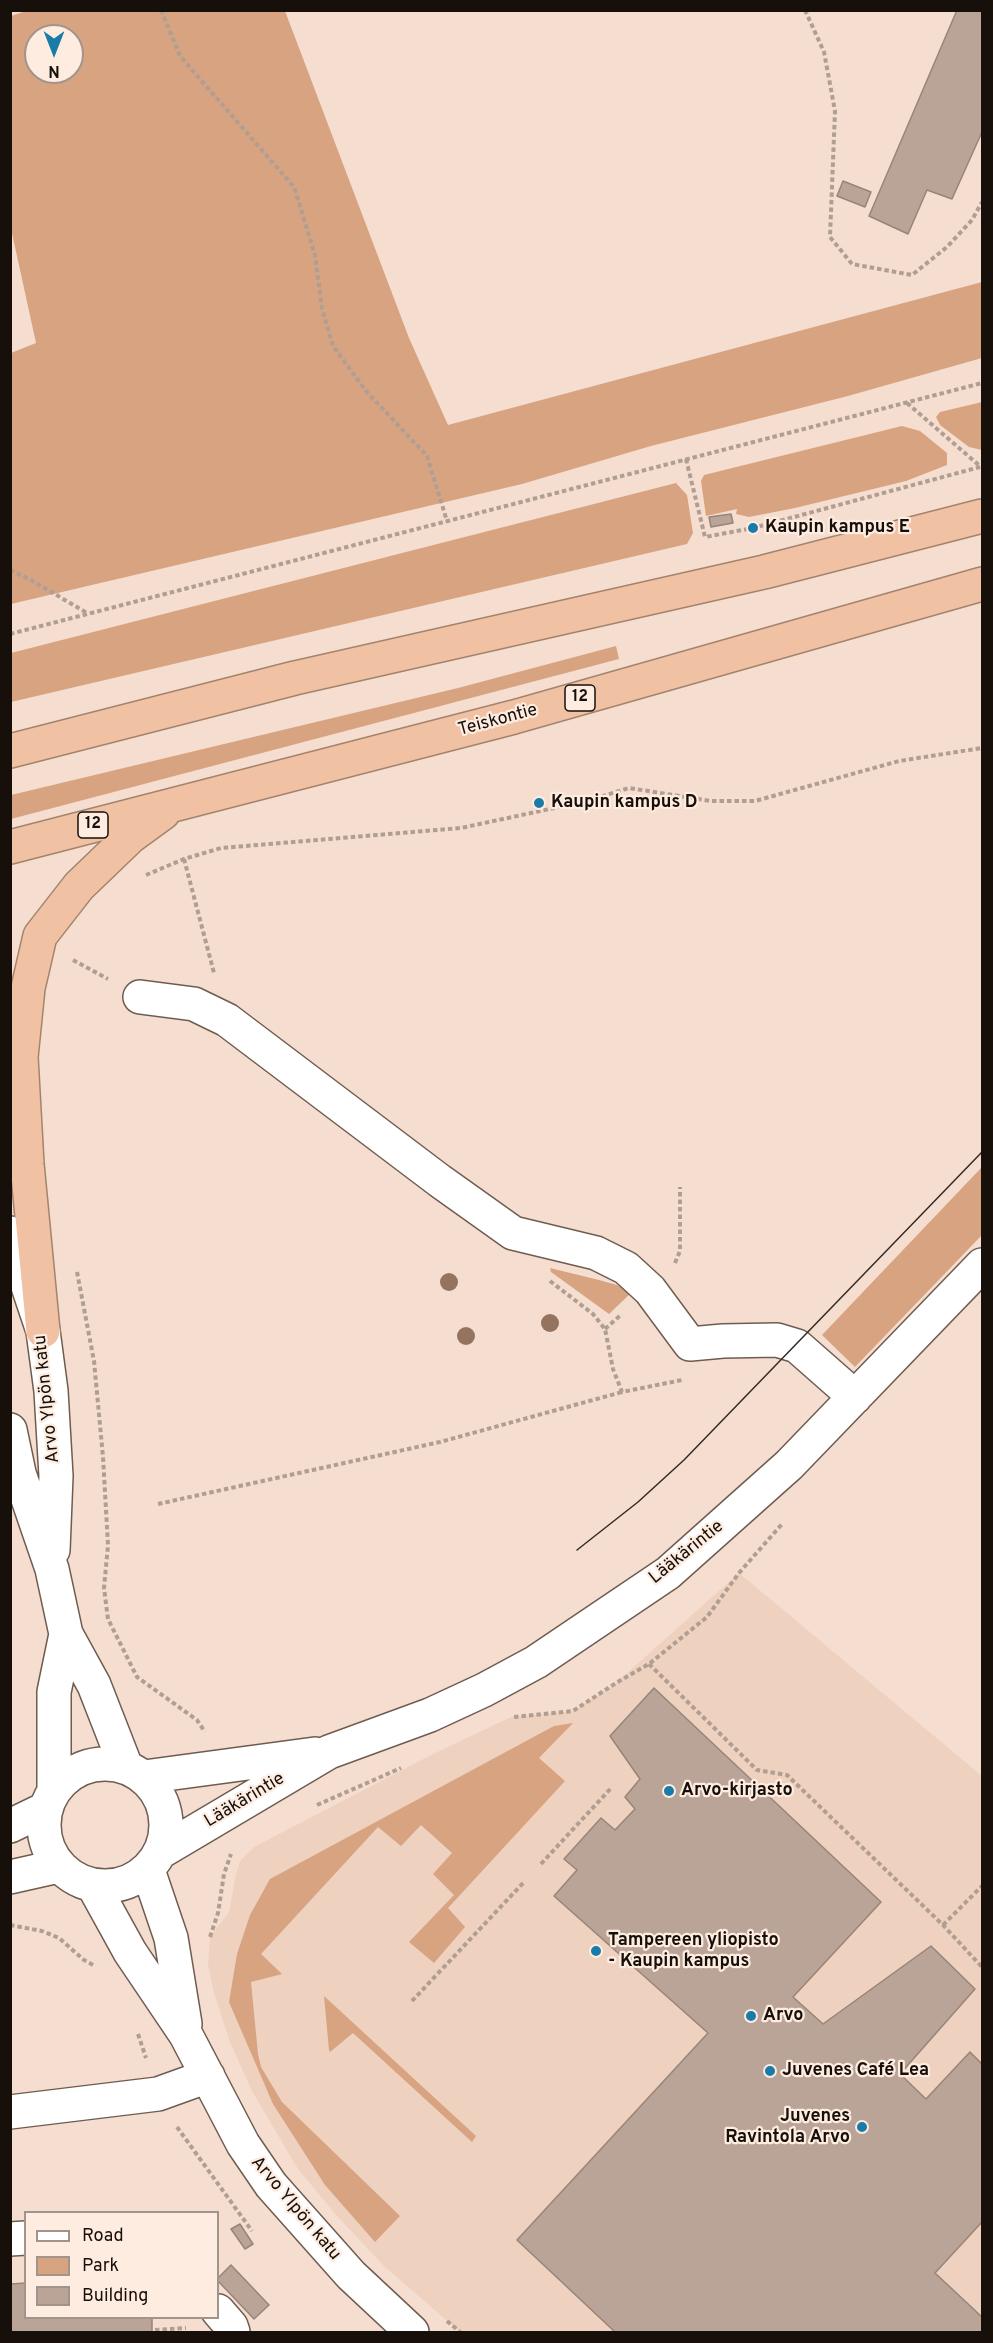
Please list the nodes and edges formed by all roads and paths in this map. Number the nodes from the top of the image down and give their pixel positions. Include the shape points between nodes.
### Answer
1 (161, 10) edge
2 (805, 10) edge
3 (982, 202) edge
4 (982, 383) edge
5 (907, 403) junction
6 (686, 459) junction
7 (981, 467) edge
8 (982, 516) edge
9 (447, 521) junction
10 (10, 570) edge
11 (982, 584) edge
12 (88, 614) junction
13 (10, 634) edge
14 (982, 748) edge
15 (10, 751) edge
16 (176, 803) junction
17 (10, 847) edge
18 (184, 859) junction
19 (144, 876) dead end
20 (69, 958) dead end
21 (140, 997) joint
22 (227, 1020) junction
23 (10, 1233) edge
24 (982, 1265) edge
25 (43, 1331) junction
26 (622, 1392) dead end
27 (855, 1397) junction
28 (10, 1430) edge
29 (158, 1504) dead end
30 (52, 1569) junction
31 (66, 1634) junction
32 (649, 1664) dead end
33 (329, 1752) junction
34 (135, 1772) junction
35 (612, 1786) dead end
36 (50, 1800) junction
37 (10, 1826) edge
38 (155, 1861) junction
39 (540, 1864) dead end
40 (59, 1866) junction
41 (10, 1877) edge
42 (525, 1881) dead end
43 (93, 1885) junction
44 (982, 1886) edge
45 (10, 1925) edge
46 (943, 1925) junction
47 (210, 1937) dead end
48 (209, 1946) dead end
49 (982, 1967) edge
50 (100, 1968) dead end
51 (412, 2001) dead end
52 (186, 2035) junction
53 (208, 2076) junction
54 (10, 2112) edge
55 (219, 2311) edge
56 (445, 2319) dead end
57 (233, 2332) edge
58 (412, 2332) edge
59 (460, 2332) edge

1 - 9 path via 180,56 294,187 315,255 322,309 333,346 366,391 427,456
2 - 3 path via 824,52 835,111 830,237 852,264 912,275 972,220
4 - 5 path
5 - 6 path
5 - 7 path
6 - 7 path via 705,537 753,528
6 - 9 path
8 - 15 highway via 764,572 295,678
9 - 12 path
10 - 12 path
11 - 16 highway, Teiskontie / 12 via 514,717
12 - 13 path
14 - 18 path via 899,762 755,801 711,801 629,788 461,828 221,849
16 - 17 highway, Teiskontie / 12
16 - 25 highway via 130,837 79,886 40,936 28,988 21,1056
18 - 19 path
18 - 22 path
20 - 21 path
21 - 22 street via 194,1004
22 - 27 street via 513,1233 596,1253 626,1268 650,1290 690,1344 777,1340 796,1346
23 - 25 street, Arvo Ylpön katu
24 - 27 street, Lääkärintie
25 - 30 street, Arvo Ylpön katu via 56,1476
26 - 29 path via 440,1442
27 - 33 street, Lääkärintie via 789,1465 668,1573 536,1662 484,1690 430,1715
28 - 30 street, Arvo Ylpön katu via 19,1473
30 - 31 street, Arvo Ylpön katu
31 - 34 street, Arvo Ylpön katu
31 - 36 street, Arvo Ylpön katu via 54,1692
32 - 46 path via 757,1770 788,1775
33 - 34 street, Lääkärintie
33 - 38 street, Lääkärintie
34 - 36 street via 106,1763 86,1766 68,1776
34 - 38 street via 157,1792 165,1811 167,1831
35 - 39 path
36 - 37 street
36 - 40 street via 44,1829 48,1849
38 - 43 street via 129,1882 111,1887
38 - 52 street, Arvo Ylpön katu
40 - 41 street
40 - 43 street via 75,1880
42 - 51 path
43 - 52 street, Arvo Ylpön katu via 130,1952
44 - 46 path
45 - 50 path via 59,1938
46 - 49 path
47 - 48 path
52 - 53 street, Arvo Ylpön katu
53 - 54 street via 158,2094
53 - 58 street, Arvo Ylpön katu via 243,2144 271,2185 351,2275
55 - 57 street
56 - 59 path

